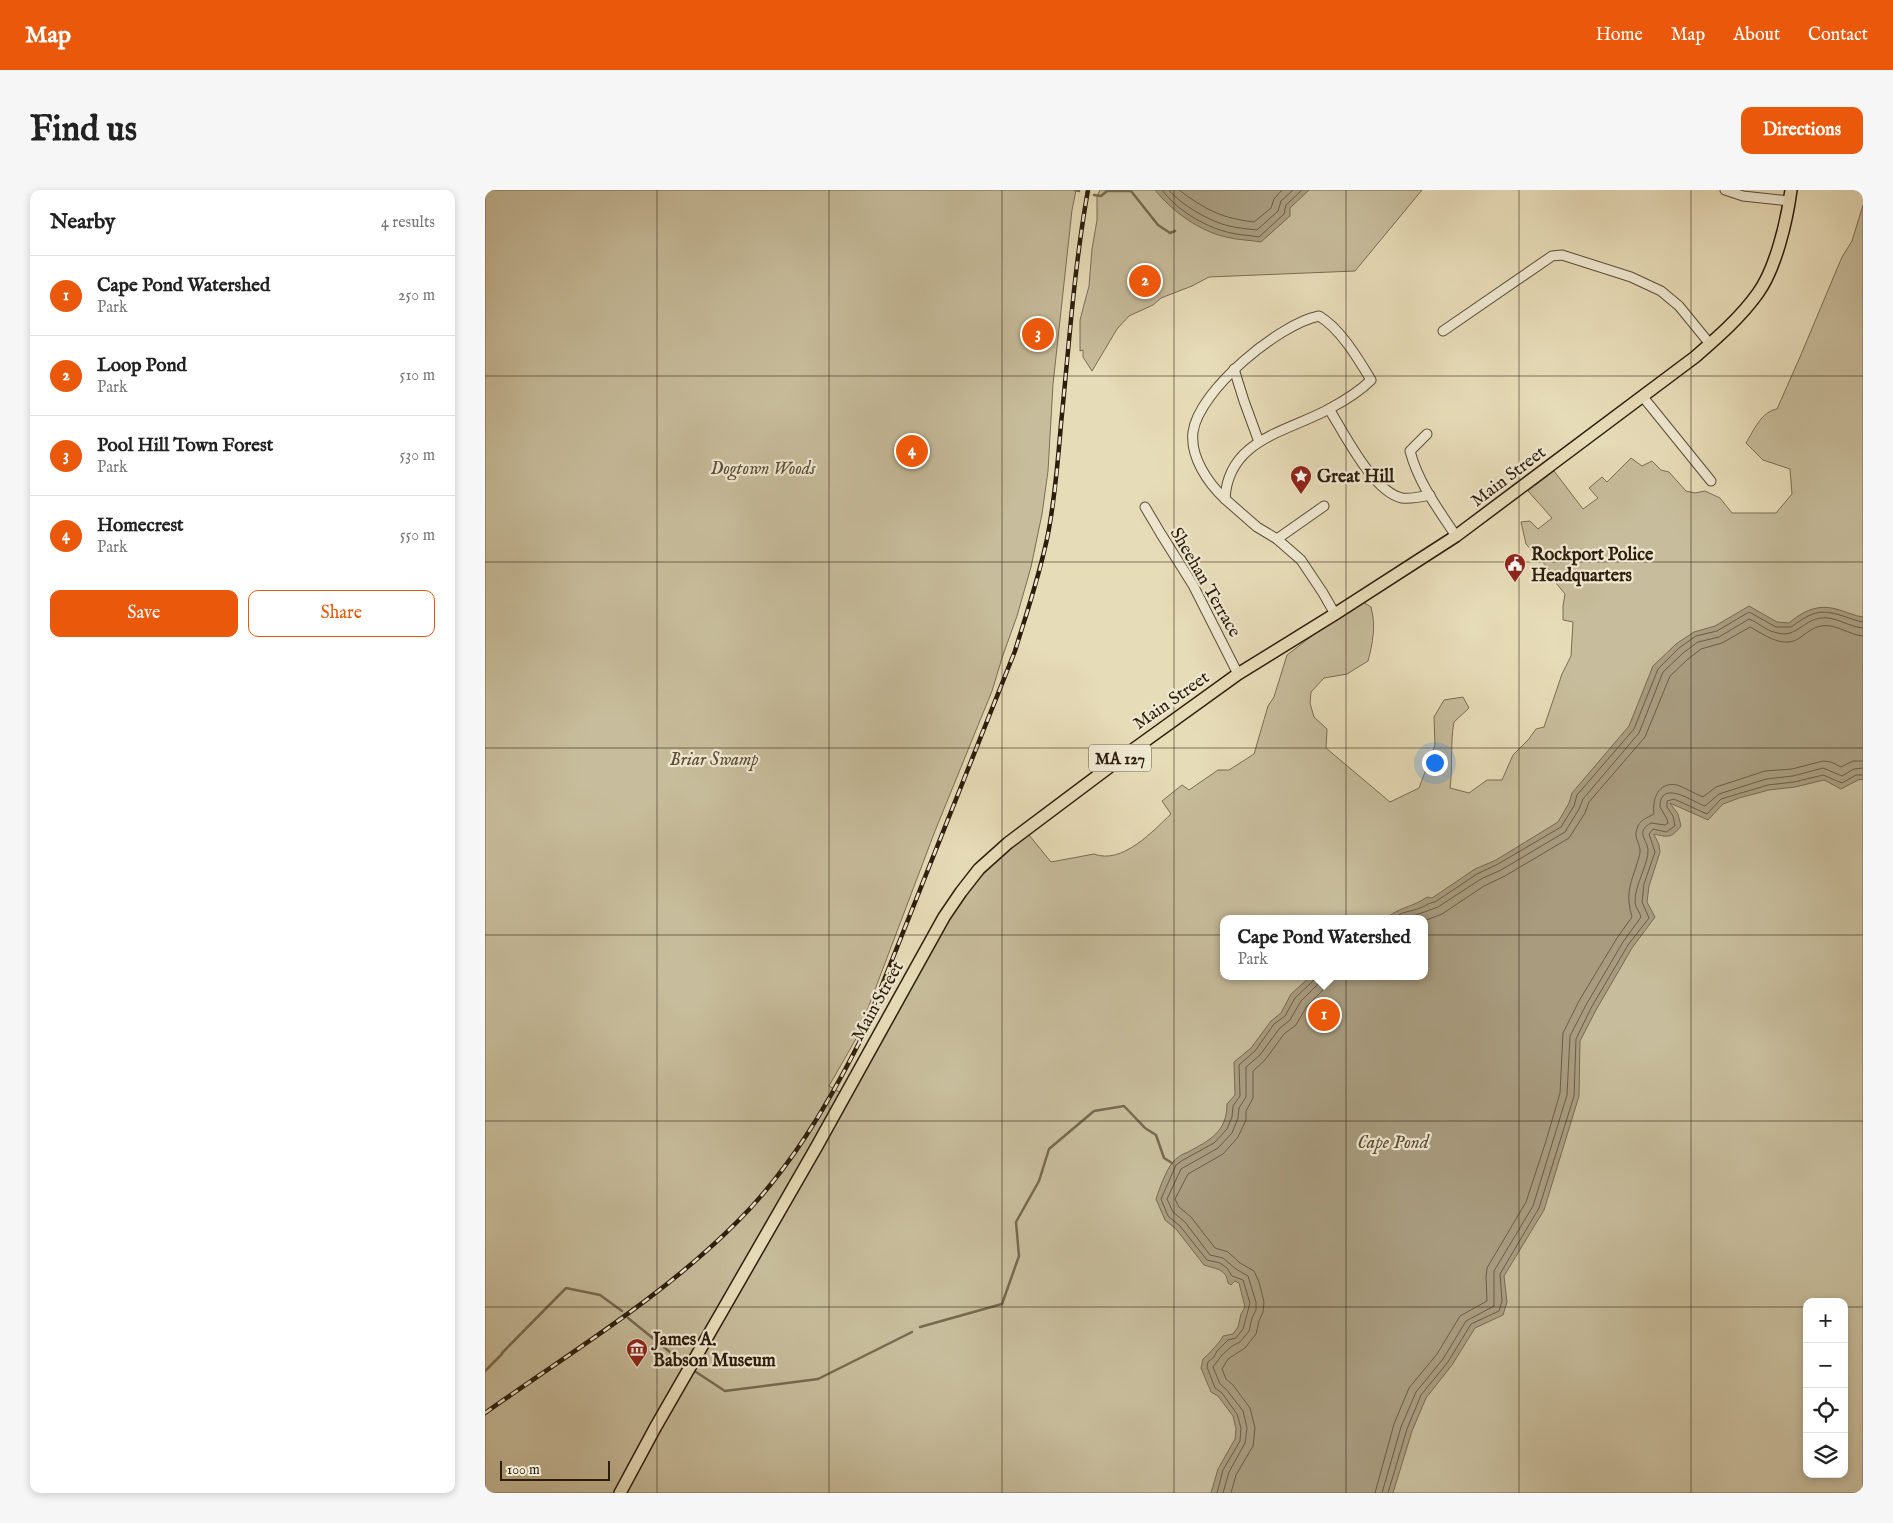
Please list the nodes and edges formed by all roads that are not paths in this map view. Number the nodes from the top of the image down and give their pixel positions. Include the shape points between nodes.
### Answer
1 (1725, 190) edge
2 (1790, 196) edge
3 (1443, 332) dead end
4 (1710, 344) junction
5 (1234, 369) junction
6 (1643, 397) junction
7 (1329, 409) junction
8 (1427, 434) dead end
9 (1259, 442) junction
10 (1711, 480) dead end
11 (1430, 495) junction
12 (1225, 500) junction
13 (1324, 506) dead end
14 (1145, 507) dead end
15 (1456, 536) junction
16 (1277, 539) junction
17 (1335, 614) junction
18 (1238, 674) junction
19 (620, 1493) edge

1 - 2 street via 1743,196
2 - 4 main road, Main Street / MA 127 via 1774,261 1759,291
3 - 4 street via 1552,256 1561,255 1631,277 1661,291 1679,306
4 - 6 main road, Main Street / MA 127
5 - 7 street via 1276,336 1319,316 1339,335 1371,380
5 - 9 street
5 - 12 street via 1201,409 1193,434 1205,475
6 - 10 street
6 - 15 main road, Main Street / MA 127
7 - 9 street via 1276,431
7 - 11 street via 1366,469 1387,490 1401,498
8 - 11 street via 1410,451 1415,469
9 - 12 street via 1238,462 1226,488
11 - 15 street
12 - 16 street
13 - 16 street
14 - 18 street, Sheehan Terrace via 1193,585
15 - 17 main road, Main Street / MA 127
16 - 17 street via 1301,560
17 - 18 main road, Main Street / MA 127
18 - 19 main road, Main Street / MA 127 via 1007,843 979,869 961,892 650,1435

